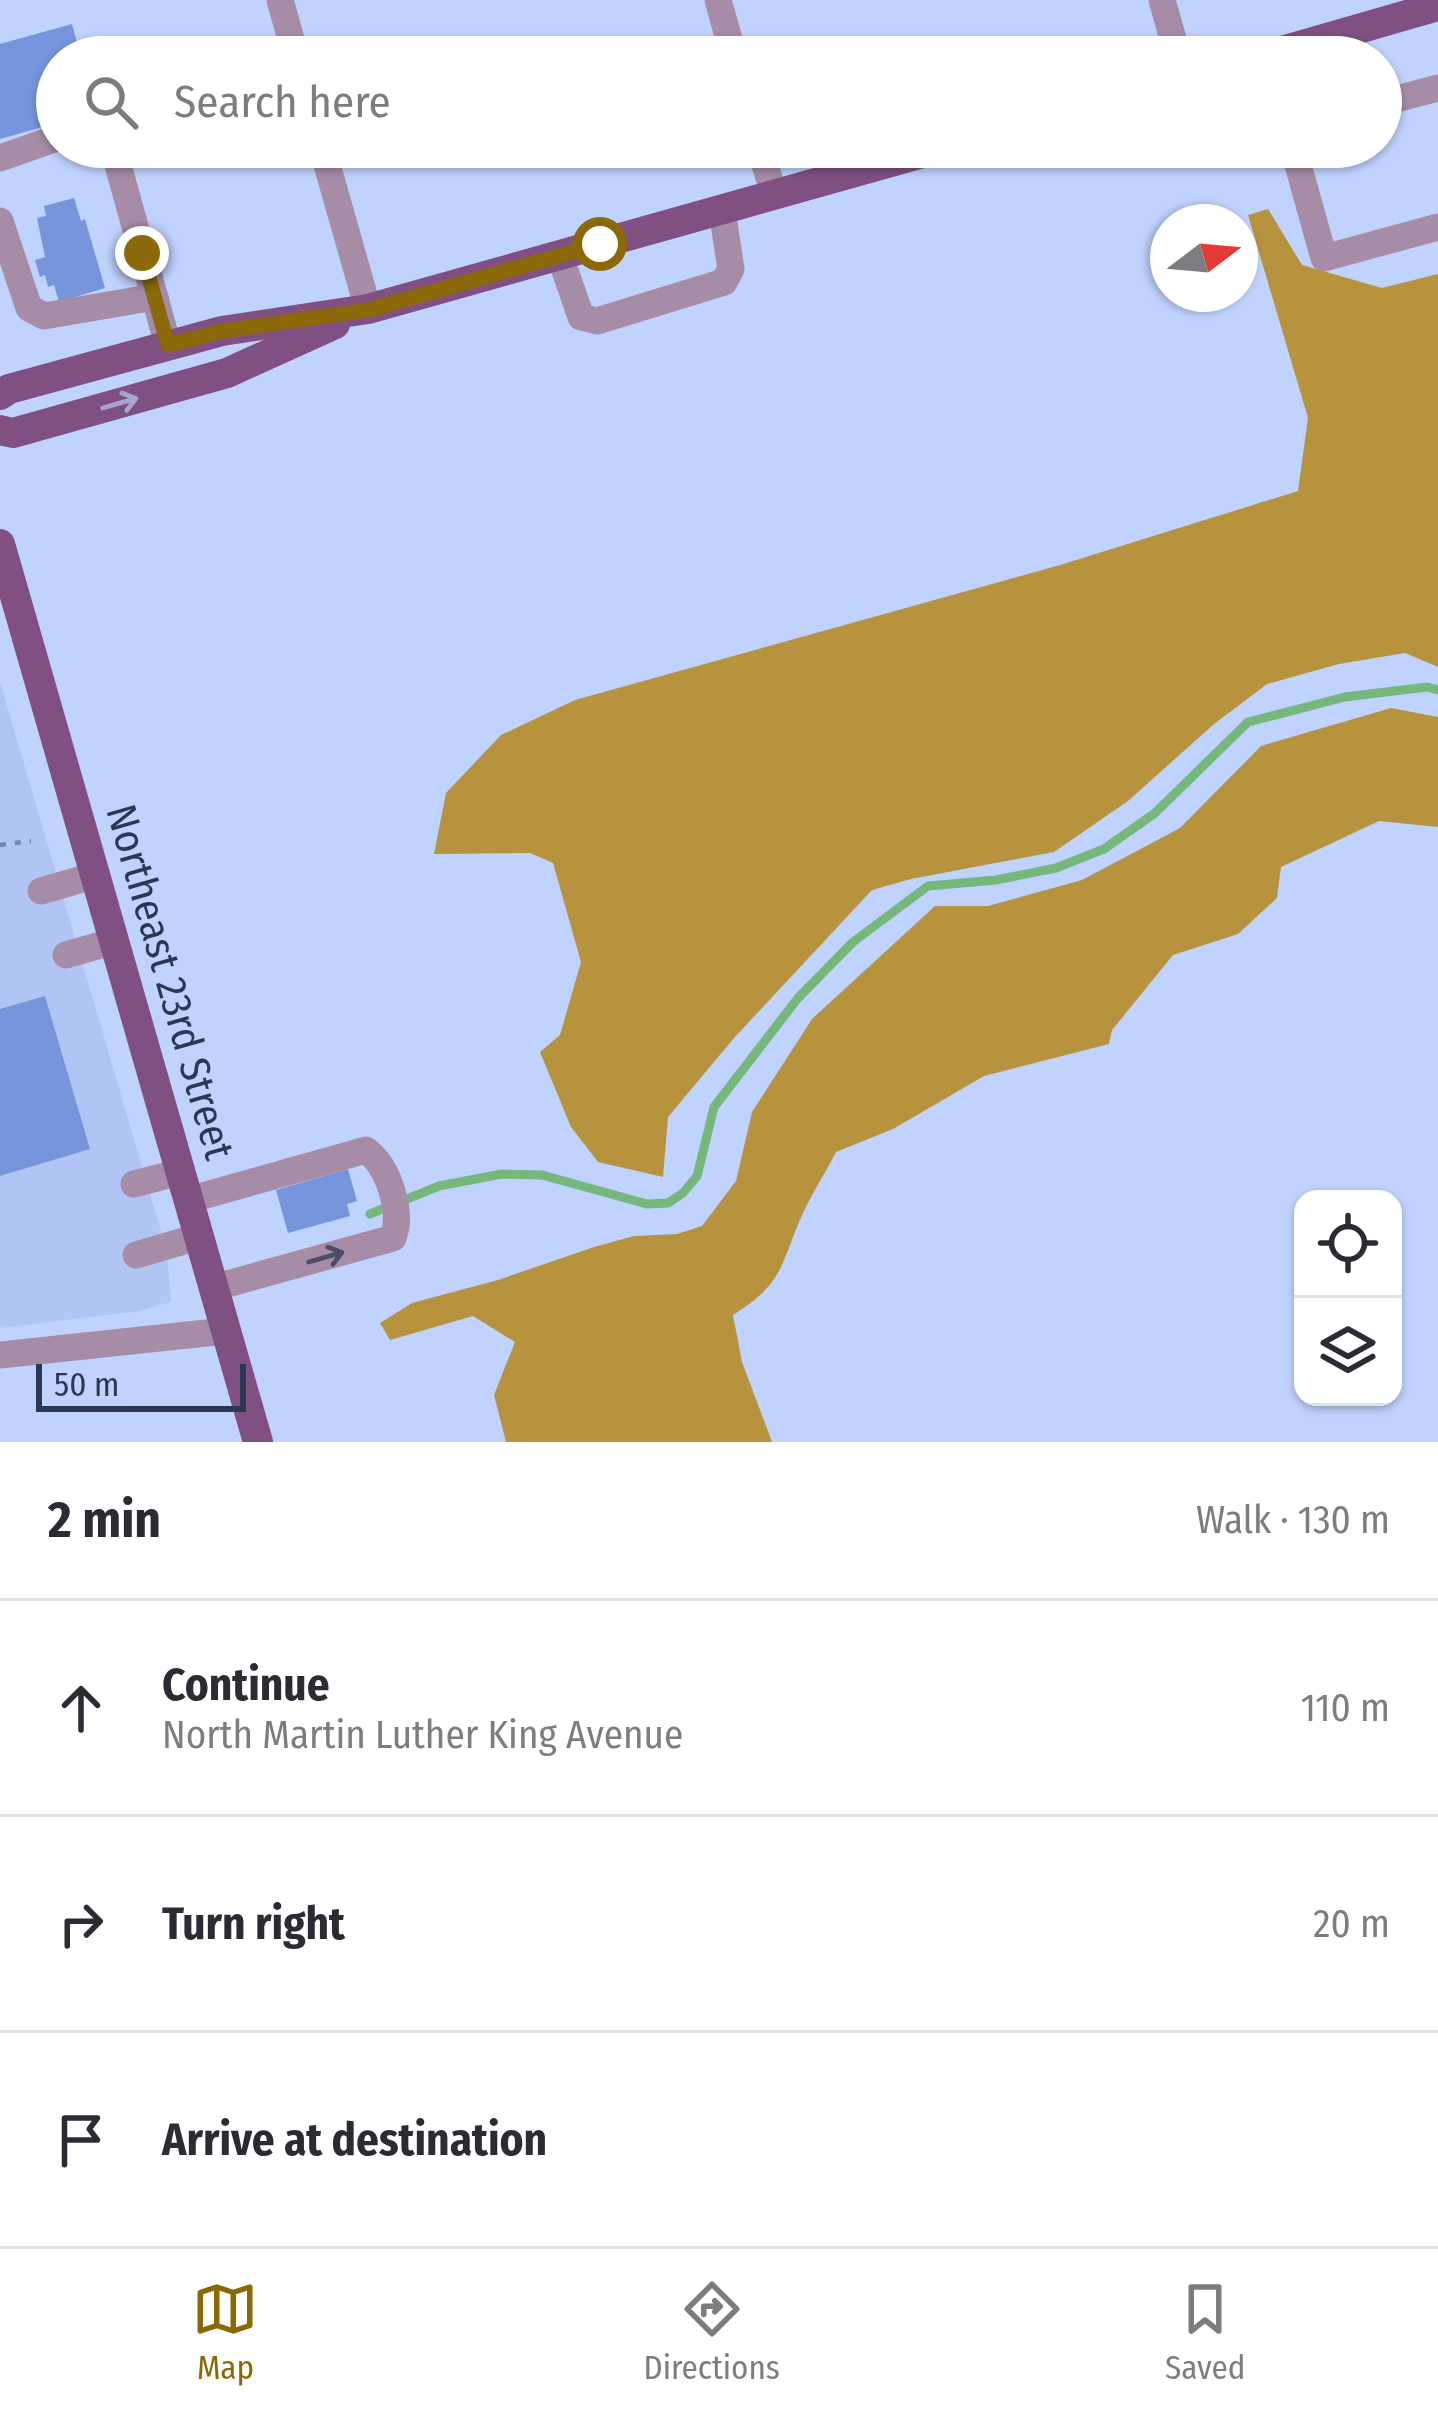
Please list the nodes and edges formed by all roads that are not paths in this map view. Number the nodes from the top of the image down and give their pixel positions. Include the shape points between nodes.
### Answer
1 (280, 0) edge
2 (718, 0) edge
3 (1162, 0) edge
4 (1438, 6) edge
5 (290, 36) edge
6 (728, 36) edge
7 (1172, 36) edge
8 (1336, 36) edge
9 (1438, 88) edge
10 (1402, 97) edge
11 (36, 145) edge
12 (0, 158) edge
13 (119, 168) edge
14 (328, 168) edge
15 (766, 168) edge
16 (870, 168) edge
17 (1298, 168) edge
18 (774, 195) junction
19 (722, 210) junction
20 (0, 221) edge
21 (1438, 227) edge
22 (560, 256) junction
23 (155, 297) junction
24 (368, 310) junction
25 (168, 345) junction
26 (0, 395) edge
27 (0, 430) edge
28 (0, 544) edge
29 (96, 875) junction
30 (41, 891) dead end
31 (114, 941) junction
32 (66, 955) dead end
33 (134, 1184) dead end
34 (184, 1186) junction
35 (198, 1237) junction
36 (136, 1255) dead end
37 (213, 1288) junction
38 (225, 1331) junction
39 (0, 1355) edge
40 (258, 1442) edge

1 - 5 street
2 - 6 street
3 - 7 street
4 - 8 main road
9 - 10 street
11 - 12 street
13 - 23 street
14 - 24 street
15 - 18 street
16 - 18 main road
17 - 21 street via 1324,258
18 - 19 main road
19 - 22 main road
19 - 22 street via 731,269 724,281 598,321 580,316
20 - 23 street via 29,308 44,316
22 - 24 main road
23 - 25 street
24 - 25 main road
27 -> 24 main road via 13,434 227,373
25 - 26 main road
28 - 29 main road, Northeast 23rd Street
29 - 30 street
29 - 31 main road, Northeast 23rd Street
31 - 32 street
31 - 34 main road, Northeast 23rd Street
33 - 34 street
34 - 35 main road, Northeast 23rd Street
37 -> 34 street via 393,1238 399,1221 380,1160 366,1150
35 - 36 street
35 - 37 main road, Northeast 23rd Street
37 - 38 main road, Northeast 23rd Street
38 - 39 street
38 - 40 main road, Northeast 23rd Street

